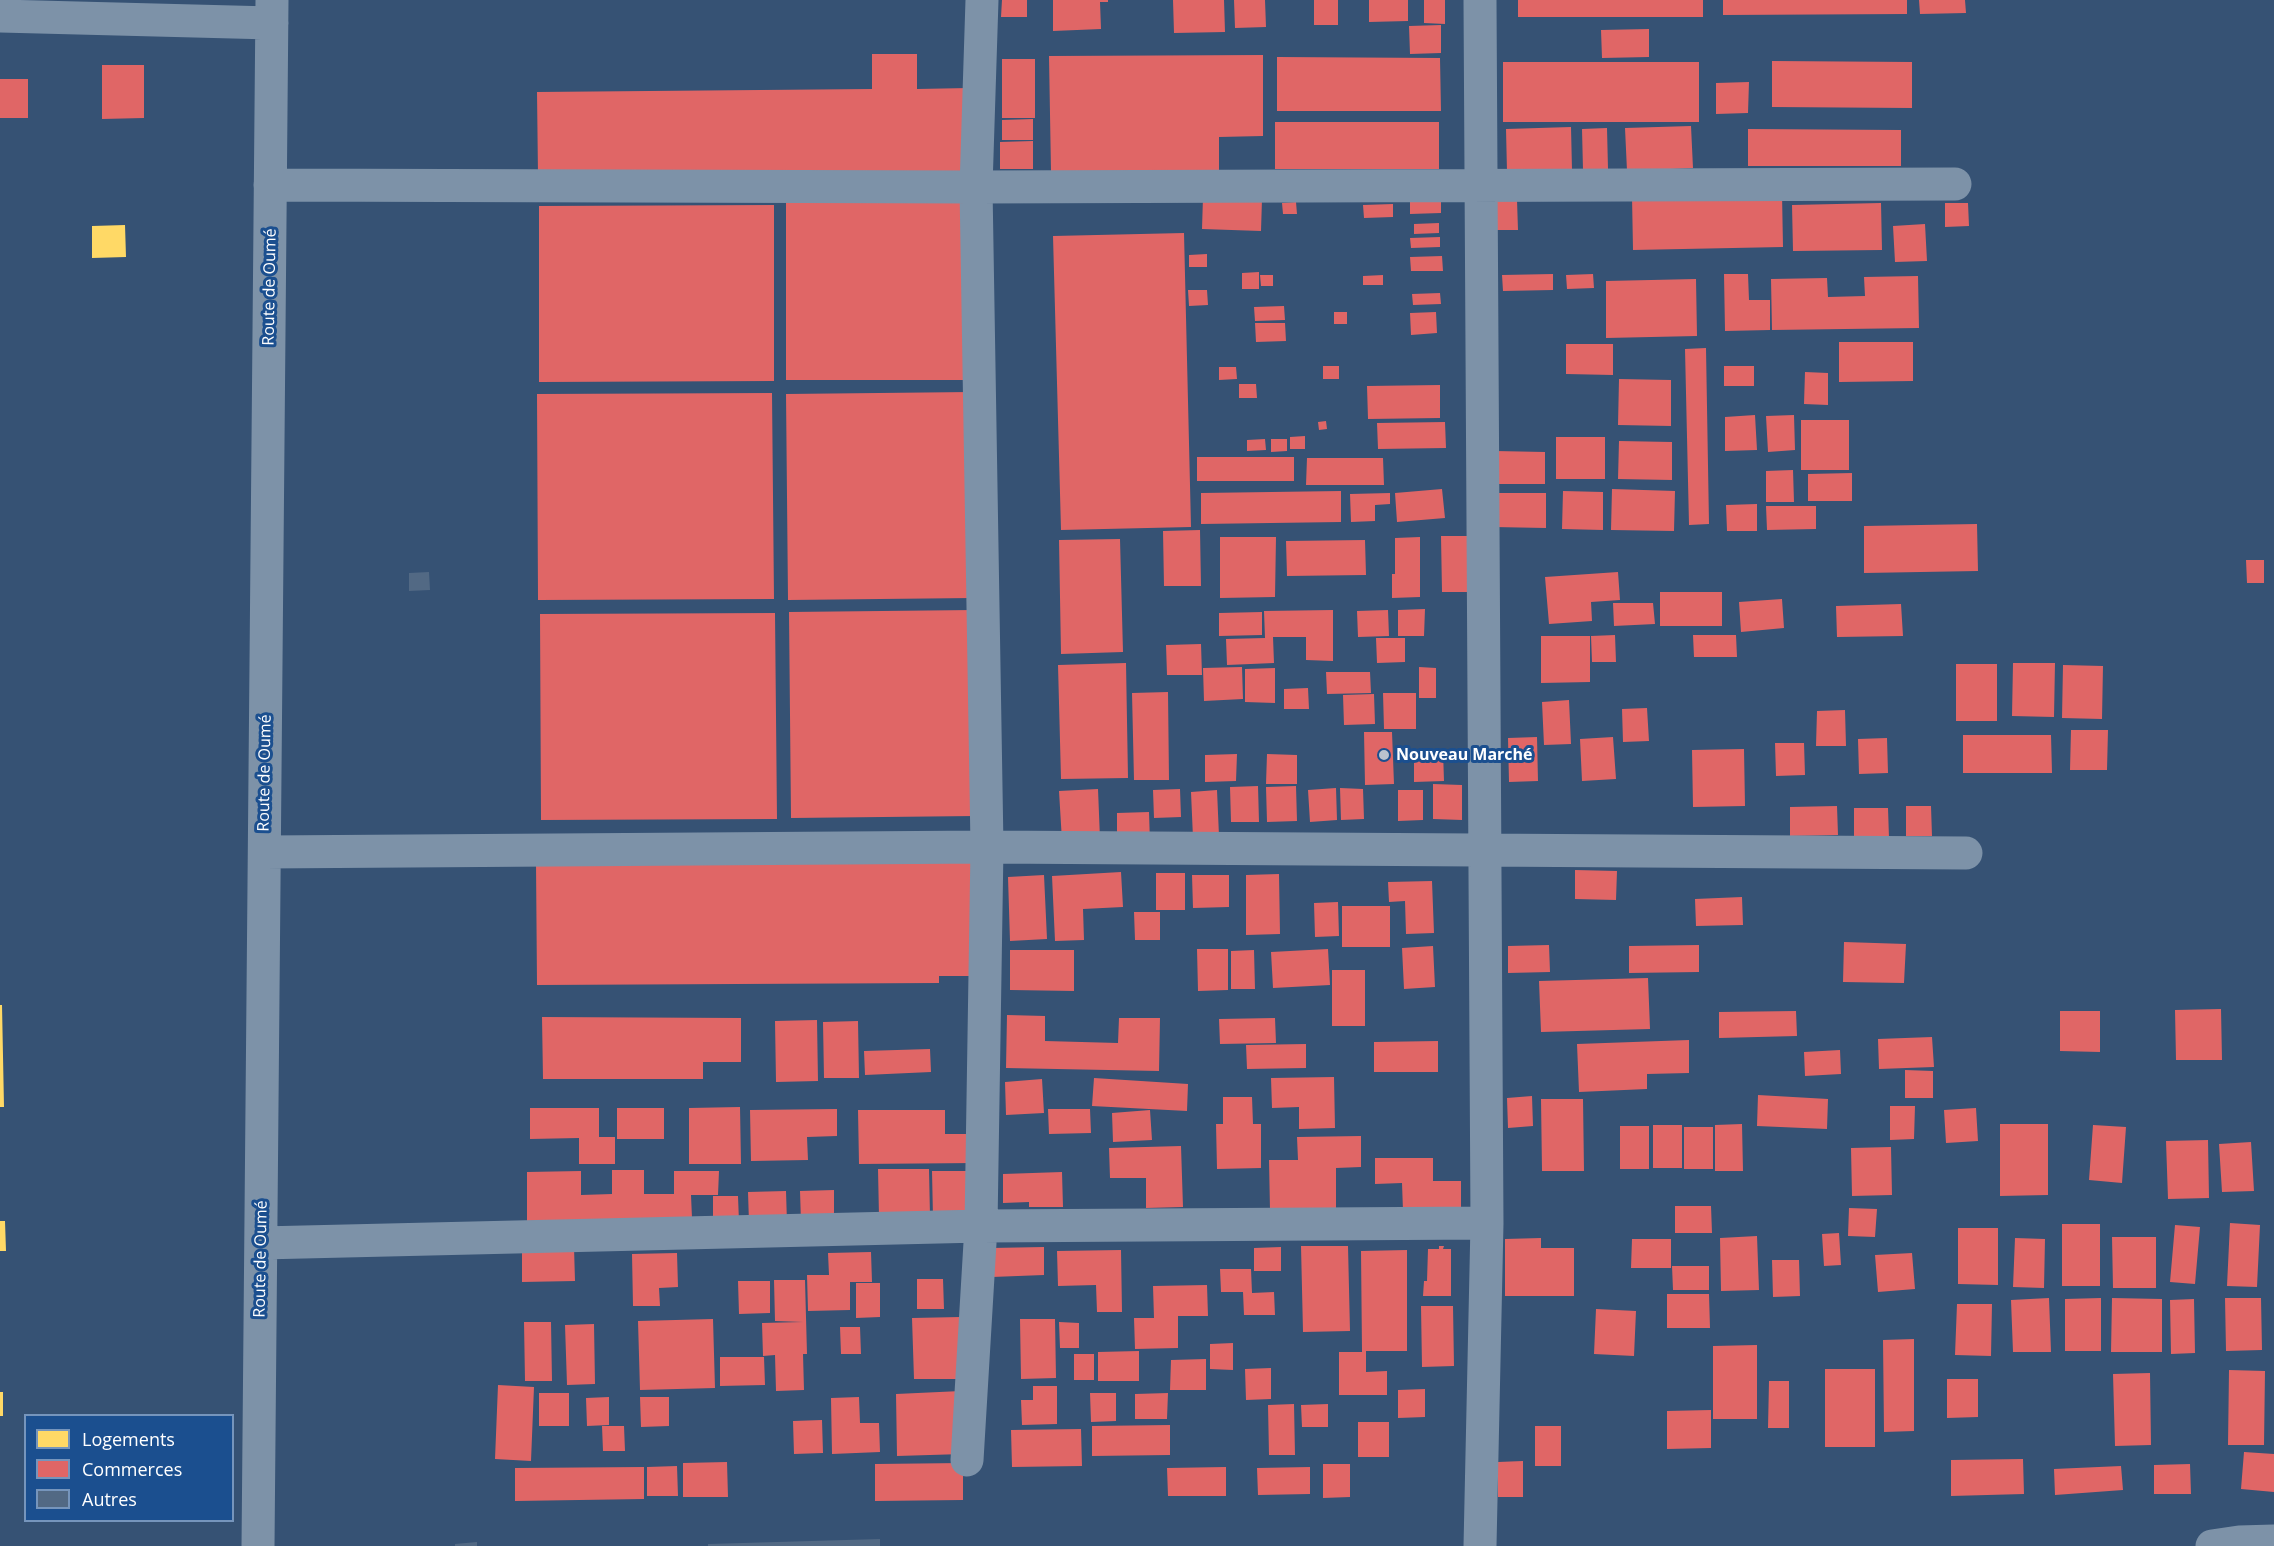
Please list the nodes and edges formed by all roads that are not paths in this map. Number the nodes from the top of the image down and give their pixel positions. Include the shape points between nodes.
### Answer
1 (982, 0) edge
2 (1480, 0) edge
3 (272, 12) edge
4 (0, 16) edge
5 (1955, 183) dead end
6 (270, 185) junction
7 (1481, 186) junction
8 (976, 188) junction
9 (987, 847) junction
10 (1484, 851) junction
11 (265, 852) junction
12 (1966, 853) dead end
13 (1487, 1223) junction
14 (981, 1226) junction
15 (261, 1244) junction
16 (967, 1460) dead end
17 (2274, 1541) edge
18 (258, 1546) edge
19 (1480, 1546) edge
20 (2212, 1546) edge

1 - 8 street
2 - 7 street
3 - 4 street
3 - 6 street, Route de Oumé
5 - 7 street
6 - 8 street
6 - 11 street, Route de Oumé
7 - 8 street
7 - 10 street
8 - 9 street
9 - 10 street
9 - 11 street
9 - 14 street
10 - 12 street
10 - 13 street
11 - 15 street, Route de Oumé
13 - 14 street
13 - 19 street
14 - 15 street
14 - 16 street
15 - 18 street, Route de Oumé
17 - 20 street

